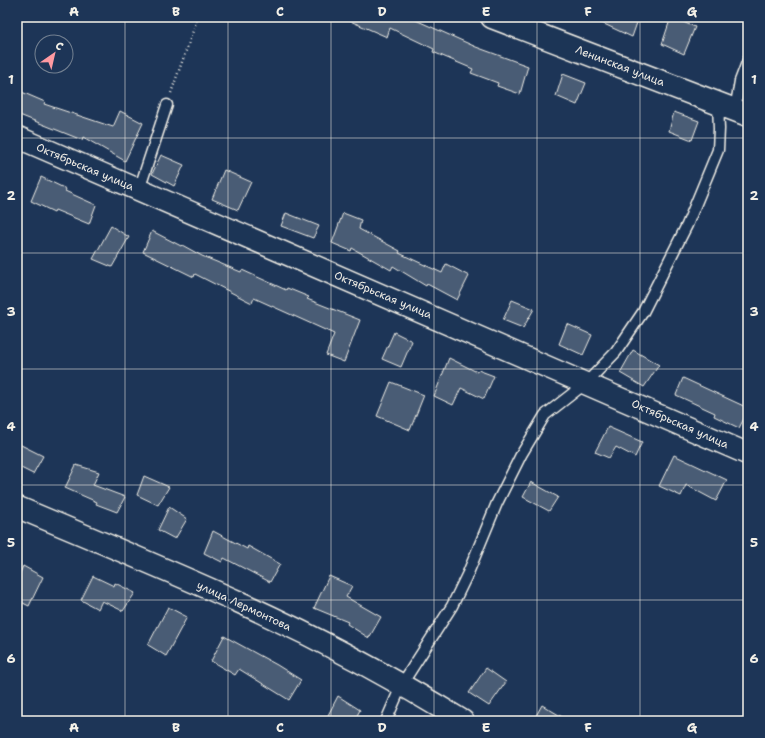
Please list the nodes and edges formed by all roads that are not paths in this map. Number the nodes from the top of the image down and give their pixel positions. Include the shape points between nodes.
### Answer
1 (492, 17) edge
2 (748, 60) edge
3 (167, 105) road end
4 (734, 110) edge
5 (17, 137) edge
6 (139, 190) junction
7 (586, 383) junction
8 (748, 454) edge
9 (17, 506) edge
10 (402, 684) junction
11 (386, 721) edge
12 (463, 721) edge

1 - 4 street, Ленинская улица
2 - 4 lane via 740,81
3 - 6 lane
4 - 7 lane via 719,129 718,150 687,225 643,312 616,352
5 - 6 street, Октябрьская улица
6 - 7 street, Октябрьская улица
7 - 8 street, Октябрьская улица
7 - 10 lane via 545,415 520,455 452,606
9 - 10 street, улица Лермонтова via 240,602
10 - 11 lane
10 - 12 street, улица Лермонтова

